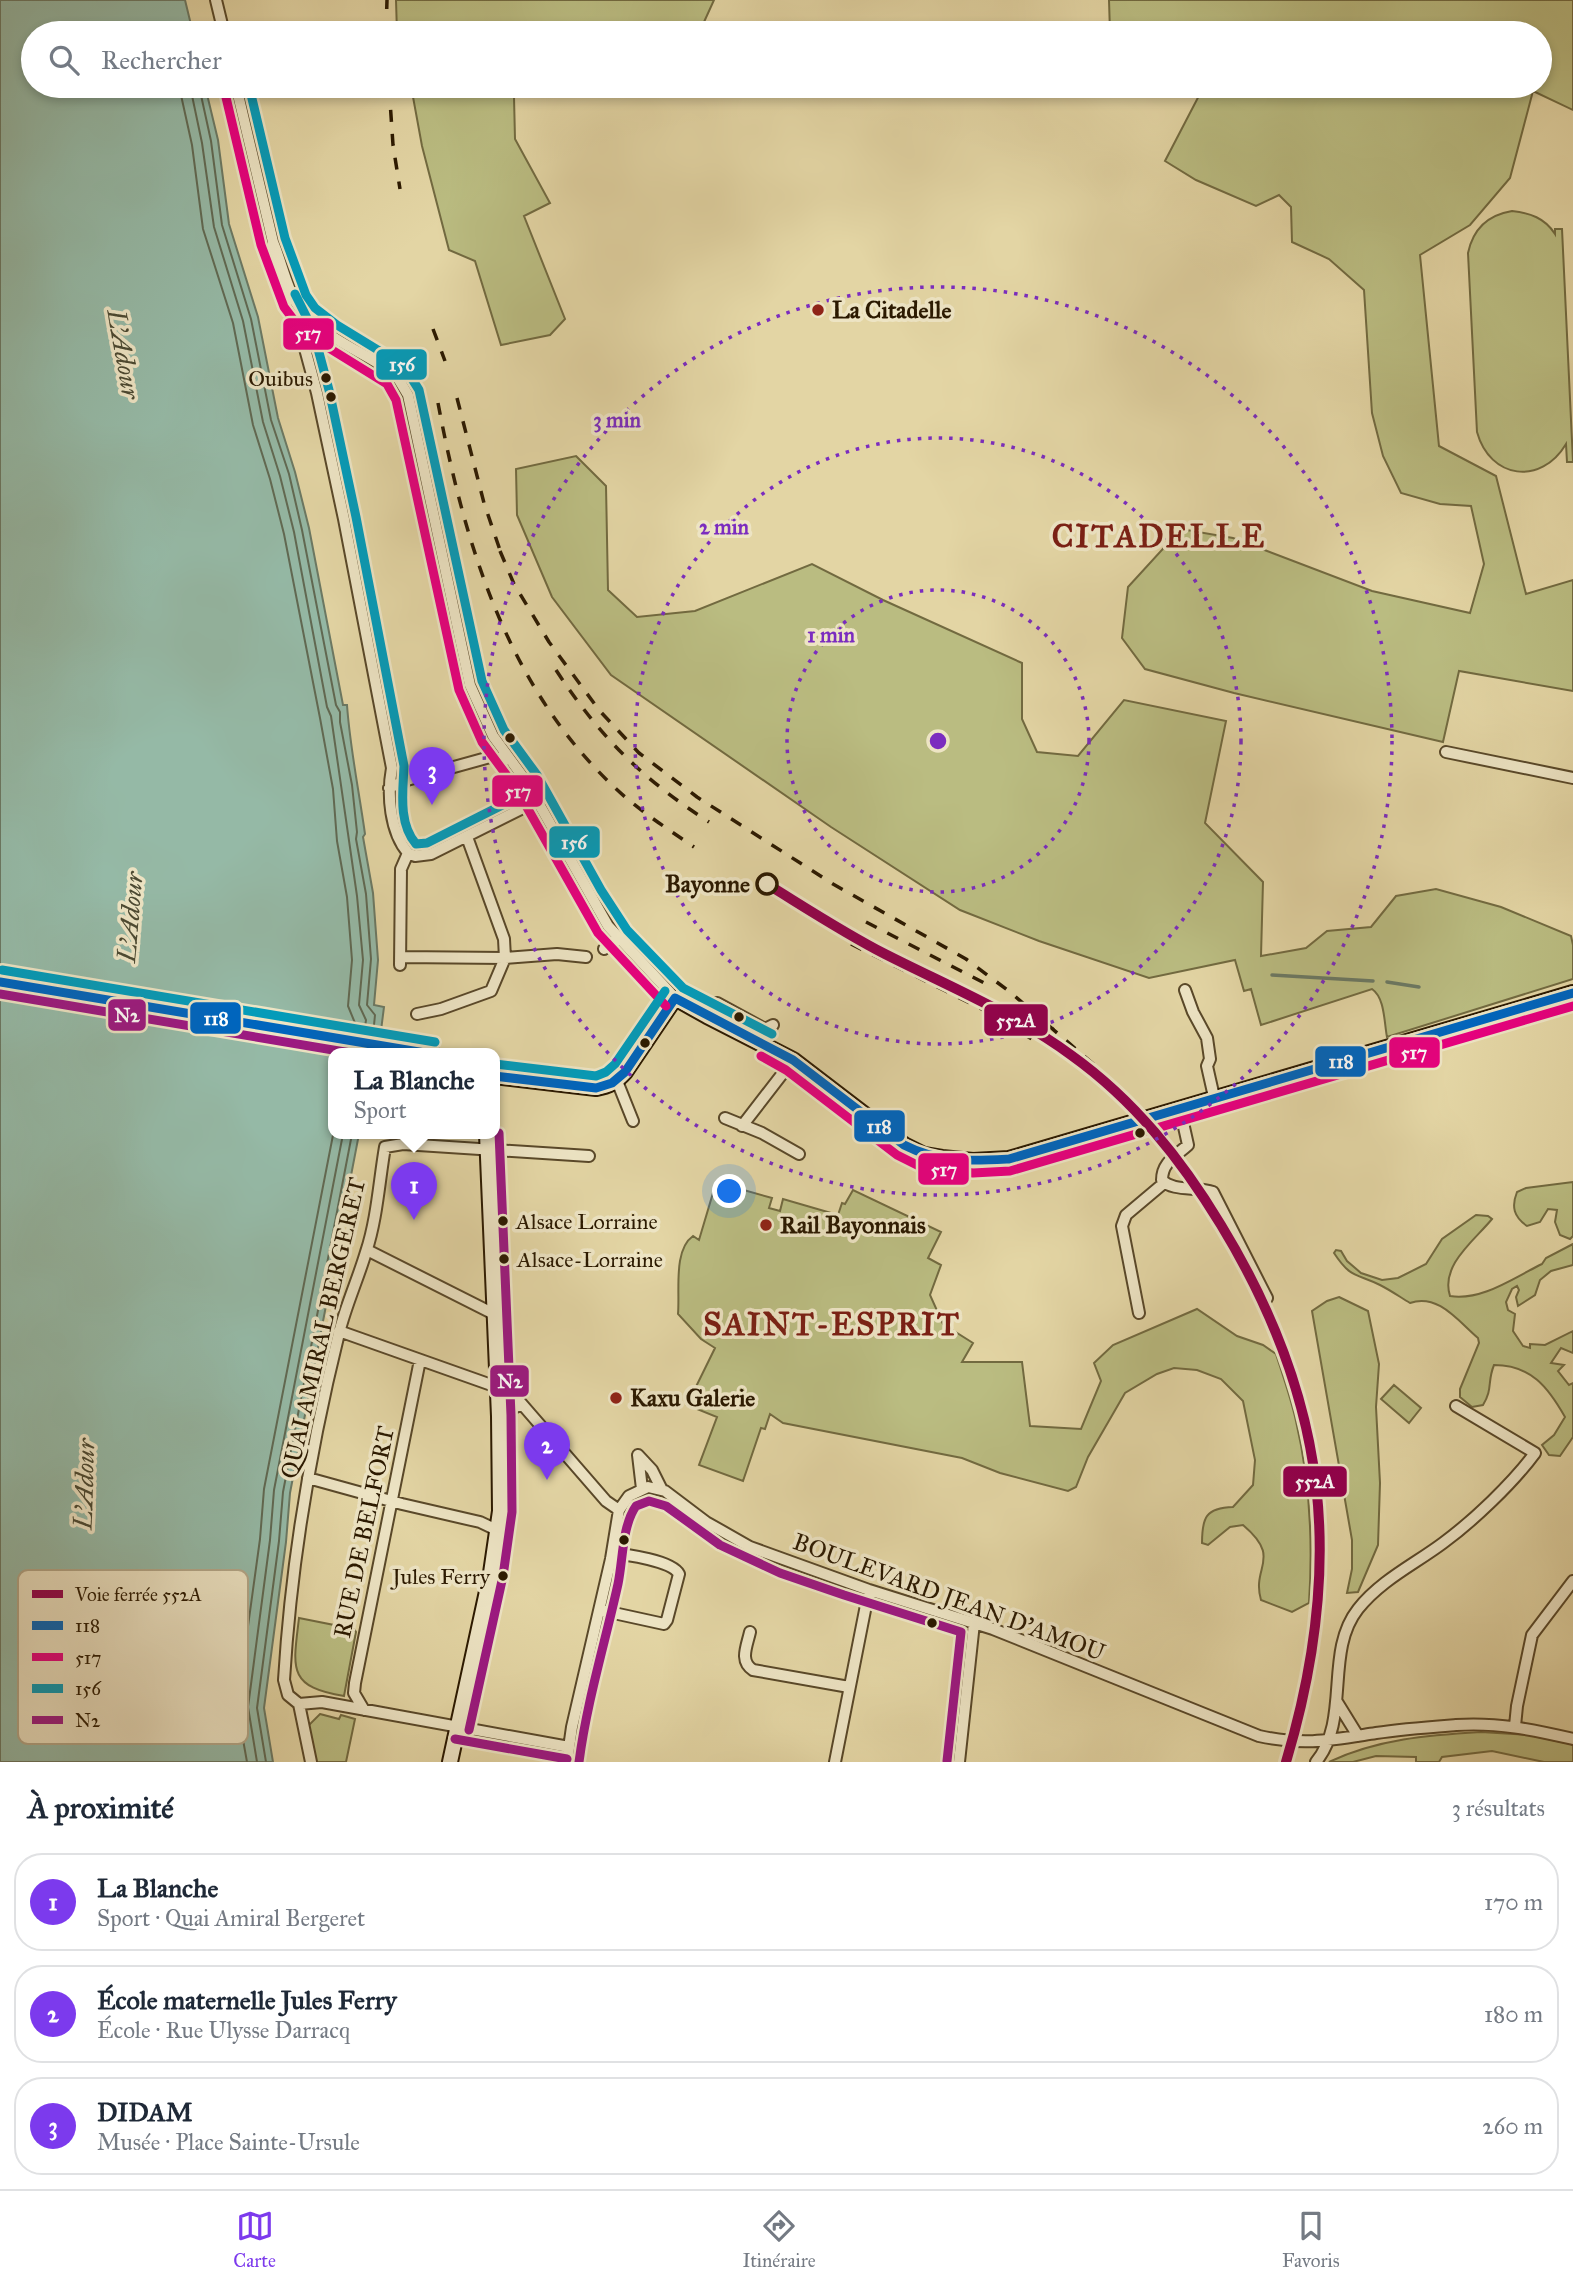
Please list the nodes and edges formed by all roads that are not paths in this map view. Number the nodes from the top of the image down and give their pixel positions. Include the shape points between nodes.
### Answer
1 (216, 0) edge
2 (221, 21) edge
3 (239, 98) edge
4 (273, 242) junction
5 (330, 335) junction
6 (306, 350) junction
7 (1446, 752) dead end
8 (510, 760) junction
9 (1573, 778) edge
10 (388, 788) junction
11 (537, 801) junction
12 (467, 837) junction
13 (408, 853) junction
14 (618, 938) junction
15 (604, 949) dead end
16 (586, 957) dead end
17 (505, 958) junction
18 (0, 982) edge
19 (1185, 990) dead end
20 (1573, 993) edge
21 (676, 998) junction
22 (694, 1009) junction
23 (417, 1014) dead end
24 (773, 1024) dead end
25 (400, 1048) edge
26 (793, 1060) junction
27 (500, 1079) edge
28 (617, 1081) junction
29 (1214, 1097) junction
30 (1180, 1110) junction
31 (725, 1118) dead end
32 (633, 1121) dead end
33 (742, 1126) junction
34 (487, 1139) edge
35 (487, 1149) junction
36 (799, 1154) dead end
37 (590, 1156) dead end
38 (1164, 1184) junction
39 (367, 1250) junction
40 (1266, 1298) dead end
41 (1139, 1313) dead end
42 (494, 1314) junction
43 (339, 1331) junction
44 (420, 1360) junction
45 (497, 1387) junction
46 (522, 1404) junction
47 (1456, 1406) dead end
48 (499, 1416) junction
49 (308, 1478) junction
50 (645, 1488) junction
51 (662, 1490) junction
52 (392, 1499) junction
53 (620, 1510) junction
54 (499, 1531) junction
55 (612, 1554) junction
56 (1573, 1581) edge
57 (869, 1590) junction
58 (1562, 1594) junction
59 (1573, 1599) edge
60 (600, 1610) junction
61 (974, 1623) junction
62 (750, 1632) dead end
63 (849, 1687) junction
64 (1337, 1702) junction
65 (299, 1704) junction
66 (364, 1710) junction
67 (1515, 1726) junction
68 (457, 1727) junction
69 (1358, 1736) junction
70 (1573, 1739) edge
71 (1328, 1742) junction
72 (569, 1747) junction
73 (311, 1762) edge
74 (450, 1762) edge
75 (567, 1762) edge
76 (835, 1762) edge
77 (958, 1762) edge
78 (1316, 1762) edge

1 - 2 street
3 - 4 street
4 - 5 street via 295,301 306,317
4 - 6 street via 273,264 286,309
5 - 6 street
5 - 8 street via 396,375 408,395 470,685 493,736
6 - 10 street via 392,768
7 - 9 street
8 - 10 street via 490,757
8 - 11 street
10 - 13 street via 396,832
11 - 12 street
11 - 14 street
12 - 13 street via 422,857
12 - 17 street via 504,939
13 - 17 street via 401,869 400,961
14 - 15 street
14 - 21 street
16 - 17 street
17 - 23 street via 491,991
18 - 25 main road
19 - 29 street via 1207,1038
20 - 29 main road
21 - 22 main road
21 - 28 main road
22 - 24 street via 716,1003 765,1029
22 - 26 main road
26 - 30 main road via 904,1145 924,1155 972,1161 1009,1159
26 - 33 street
27 - 28 main road via 596,1088
28 - 32 street
29 - 30 main road
30 - 38 street via 1188,1145 1168,1161 1162,1172
31 - 33 street
33 - 36 street
34 - 35 main road
35 - 37 street
35 - 39 street, QUAI AMIRAL BERGERET via 384,1147
35 - 42 main road
38 - 40 street via 1213,1192
38 - 41 street via 1126,1216 1122,1226
39 - 42 street
39 - 43 street, QUAI AMIRAL BERGERET
42 - 45 main road
43 - 44 street
43 - 49 street, QUAI AMIRAL BERGERET
44 - 45 street
44 - 52 street, RUE DE BELFORT
45 - 46 street
45 - 48 main road
46 - 48 street
46 - 53 street via 606,1501
47 - 64 street via 1535,1453 1518,1476 1446,1542 1383,1584 1357,1610 1345,1639
48 - 54 main road
49 - 52 street
49 - 65 street, QUAI AMIRAL BERGERET via 284,1679 288,1695
50 - 51 street, BOULEVARD JEAN D'AMOU
50 - 51 street via 638,1455
50 - 53 street via 629,1496
51 - 57 street, BOULEVARD JEAN D'AMOU via 750,1547
52 - 54 street
52 - 66 street, RUE DE BELFORT via 355,1683 354,1693
53 - 55 street
54 - 68 main road
55 - 60 street
55 - 60 street via 673,1566 679,1574 664,1624
56 - 58 street
57 - 61 street, BOULEVARD JEAN D'AMOU
57 - 63 street
58 - 59 street
58 - 67 street via 1532,1635
60 - 72 street
61 - 71 street, BOULEVARD JEAN D'AMOU via 1245,1731 1284,1741
61 - 77 street
62 - 63 street via 744,1660 753,1670
63 - 76 street
64 - 69 street
64 - 71 street
65 - 66 street via 322,1702
65 - 73 street, QUAI AMIRAL BERGERET
66 - 68 street
67 - 69 street, BOULEVARD JEAN D'AMOU via 1457,1725
67 - 70 street, BOULEVARD JEAN D'AMOU
68 - 72 street
68 - 74 main road
69 - 71 street, BOULEVARD JEAN D'AMOU
71 - 78 street
72 - 75 street

